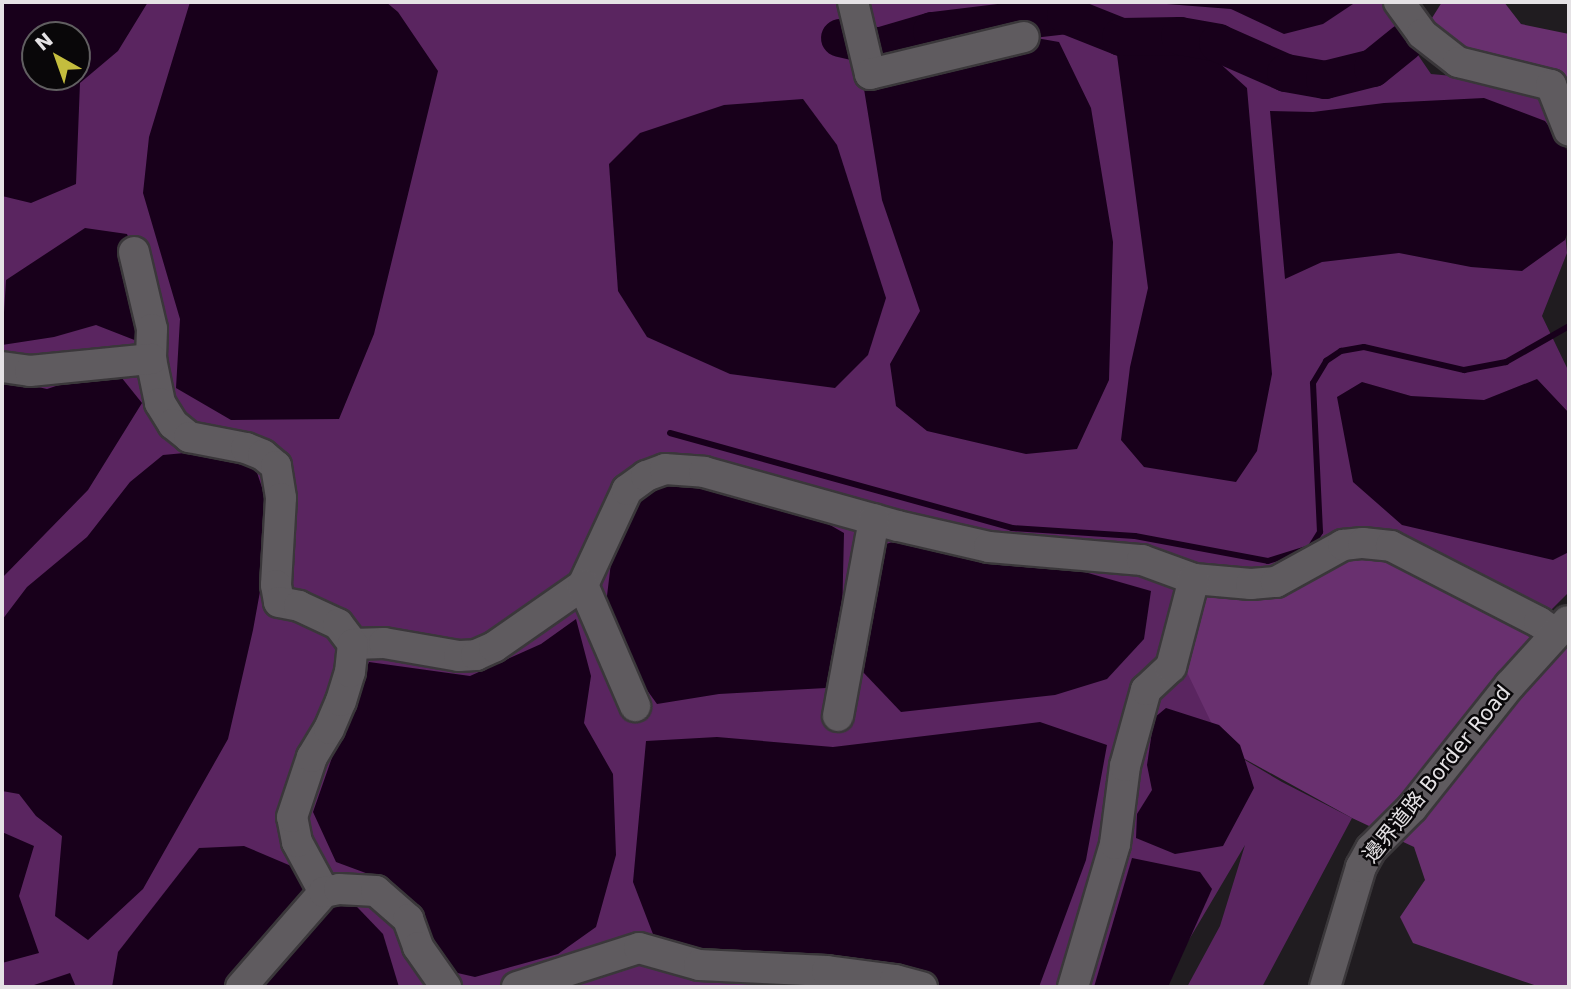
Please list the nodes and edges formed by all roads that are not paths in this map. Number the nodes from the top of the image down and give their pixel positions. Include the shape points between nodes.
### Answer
1 (853, 2) edge
2 (1399, 2) edge
3 (1024, 37) dead end
4 (1560, 88) edge
5 (1569, 131) edge
6 (134, 252) dead end
7 (151, 359) junction
8 (2, 367) edge
9 (874, 519) junction
10 (1194, 579) junction
11 (583, 585) junction
12 (1562, 627) edge
13 (353, 644) junction
14 (635, 706) dead end
15 (838, 716) dead end
16 (324, 892) junction
17 (241, 987) edge
18 (446, 987) edge
19 (517, 987) edge
20 (922, 987) edge
21 (1073, 987) edge
22 (1325, 987) edge

1 - 3 street via 870,74
2 - 4 street via 1422,34 1458,62
4 - 5 street
6 - 7 street via 152,329
7 - 8 street via 30,371
7 - 13 street via 160,403 188,437 246,448 276,466 281,498 278,602 338,624
9 - 10 street via 989,547 1142,560
9 - 11 street via 705,472 665,469 627,490
9 - 15 street
10 - 12 street via 1276,582 1343,545 1391,546 1539,622
10 - 21 street via 1171,667 1146,690 1125,766 1115,844
11 - 13 street via 476,655 384,643
11 - 14 street
12 - 22 street, 邊界道路 Border Road via 1412,808 1371,849 1361,867
13 - 16 street via 341,701 312,757 292,817 297,842
16 - 17 street
16 - 18 street via 376,891 408,919 418,947
19 - 20 street via 639,948 699,965 827,971

